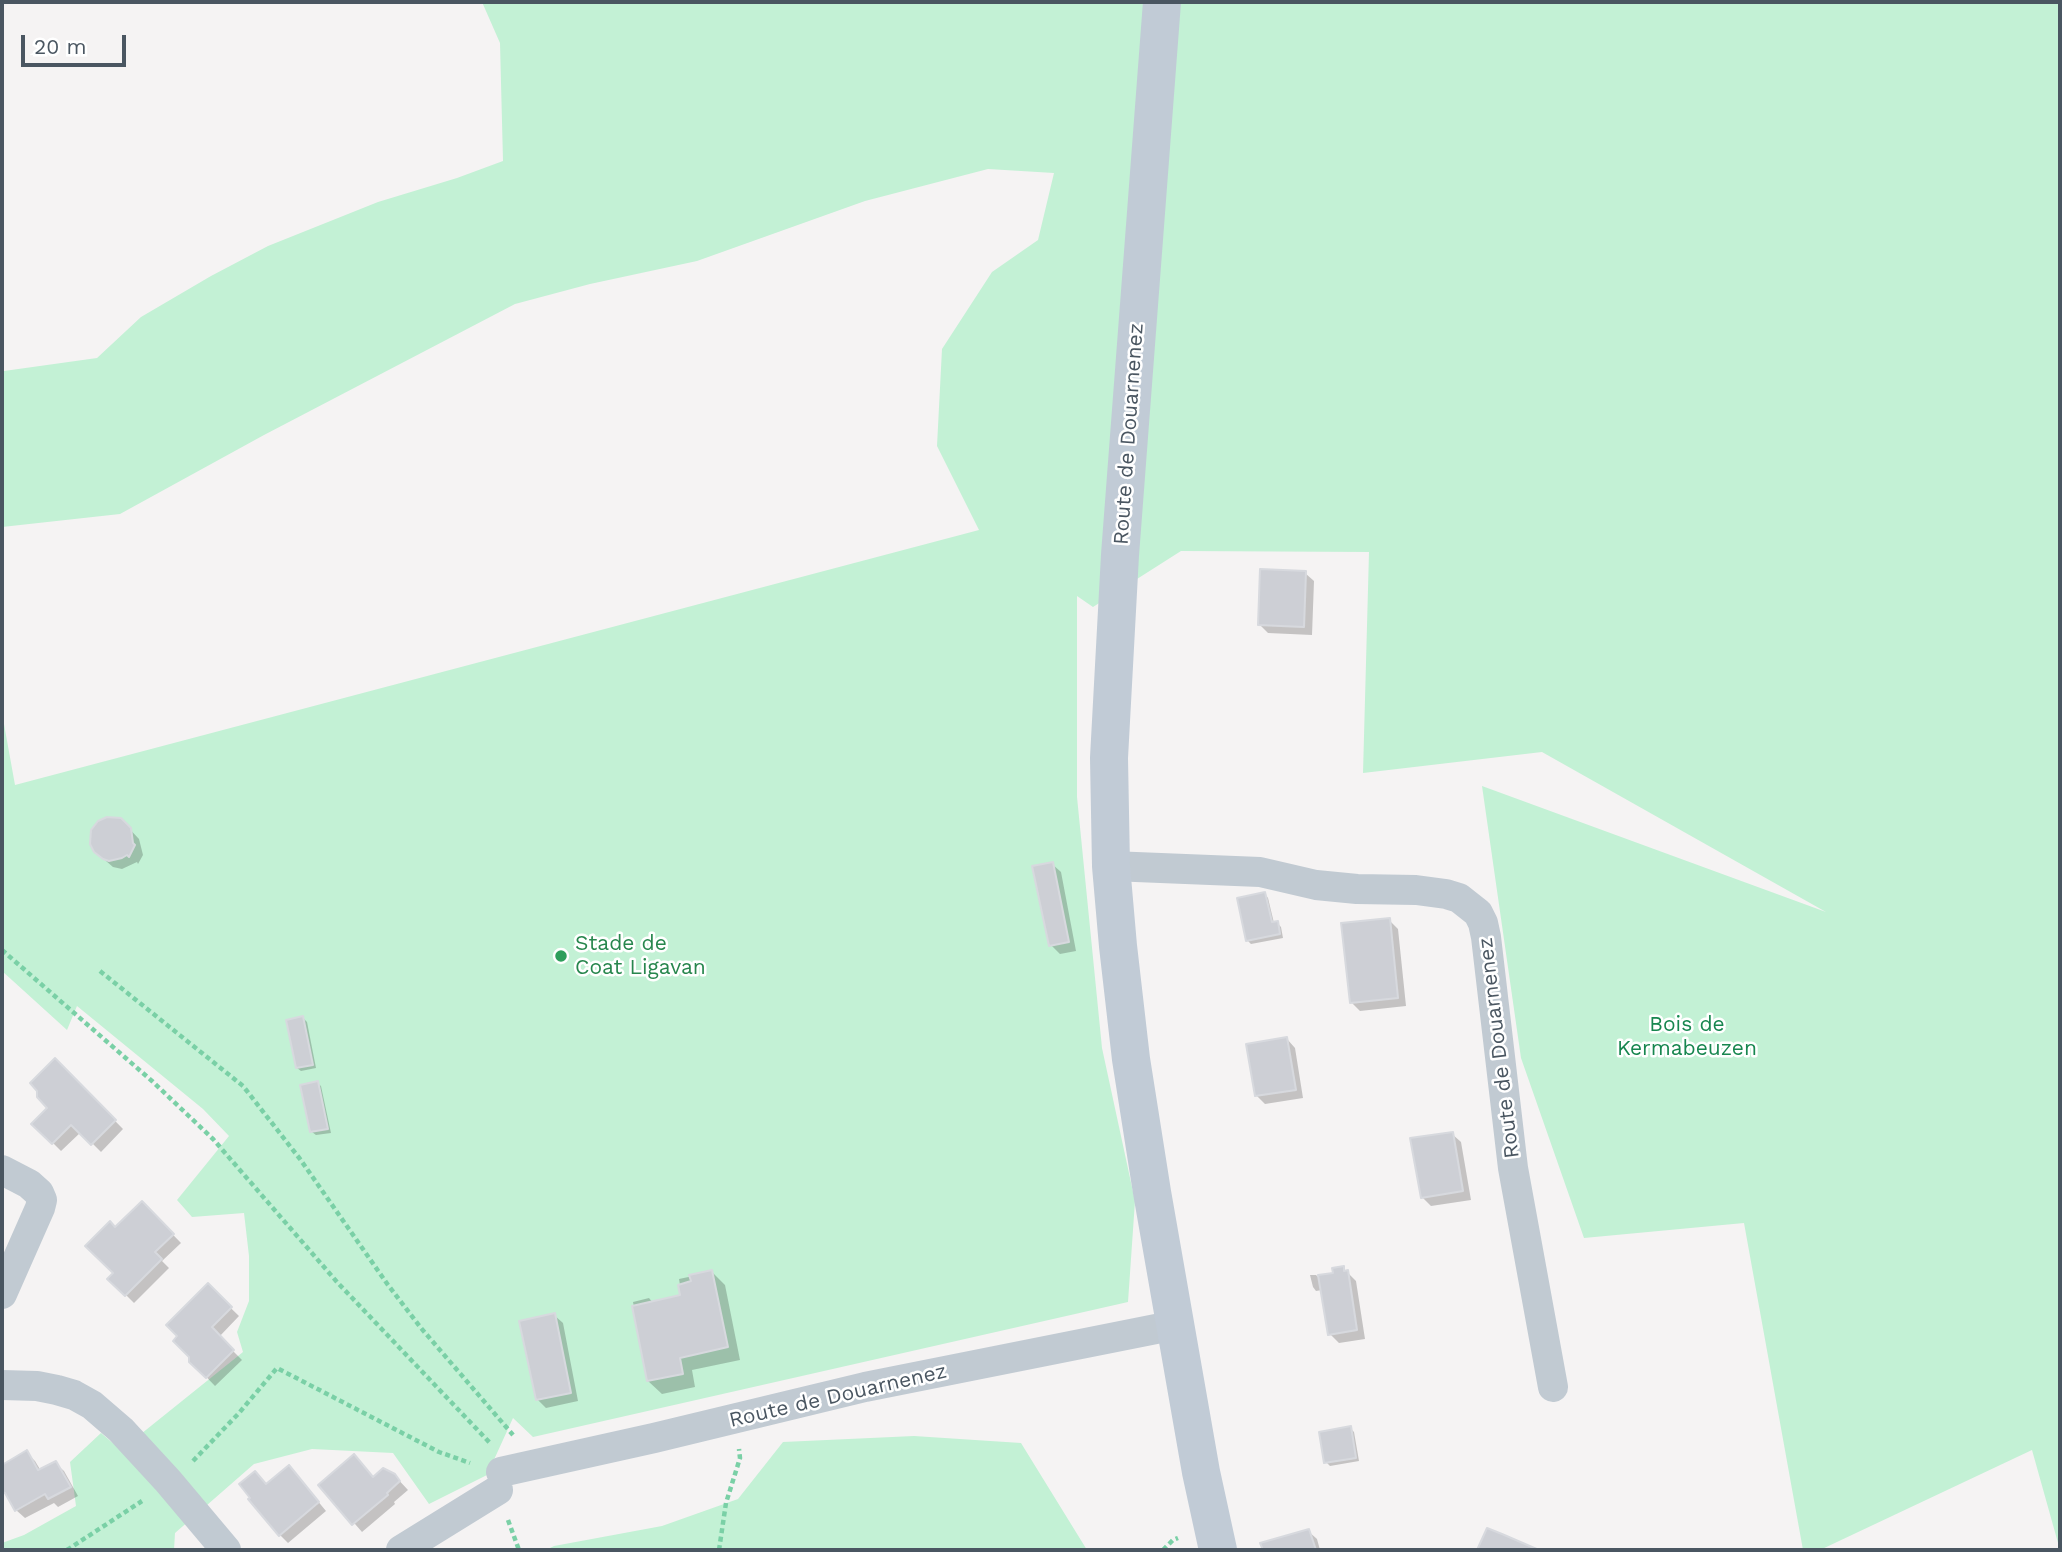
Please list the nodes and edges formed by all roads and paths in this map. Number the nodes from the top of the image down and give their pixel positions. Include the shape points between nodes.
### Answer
1 (1162, 2) edge
2 (1111, 866) junction
3 (2, 950) edge
4 (100, 971) dead end
5 (2, 1170) edge
6 (2, 1294) edge
7 (1177, 1325) junction
8 (3, 1380) edge
9 (1553, 1387) dead end
10 (731, 1419) junction
11 (533, 1465) junction
12 (499, 1475) junction
13 (168, 1481) junction
14 (66, 1550) edge
15 (226, 1550) edge
16 (401, 1550) edge
17 (719, 1550) edge
18 (1217, 1550) edge

1 - 2 main road, Route de Douarnenez via 1119,555 1109,758
2 - 7 main road, Route de Douarnenez via 1131,1059
2 - 9 street, Route de Douarnenez via 1260,872 1316,885 1426,891 1459,898 1478,913 1486,937 1513,1168
3 - 12 path via 213,1139 337,1282 494,1447
4 - 11 path via 243,1086 388,1285 525,1449
5 - 6 street via 29,1184 42,1200
7 - 10 street, Route de Douarnenez via 865,1387
7 - 18 main road, Route de Douarnenez
8 - 13 street via 74,1395 92,1405
10 - 11 street, Route de Douarnenez
10 - 17 path via 740,1458 726,1503
11 - 12 street, Route de Douarnenez
12 - 13 path via 439,1452 277,1368 208,1446
12 - 16 street, Route de Douarnenez
13 - 14 path
13 - 15 street

